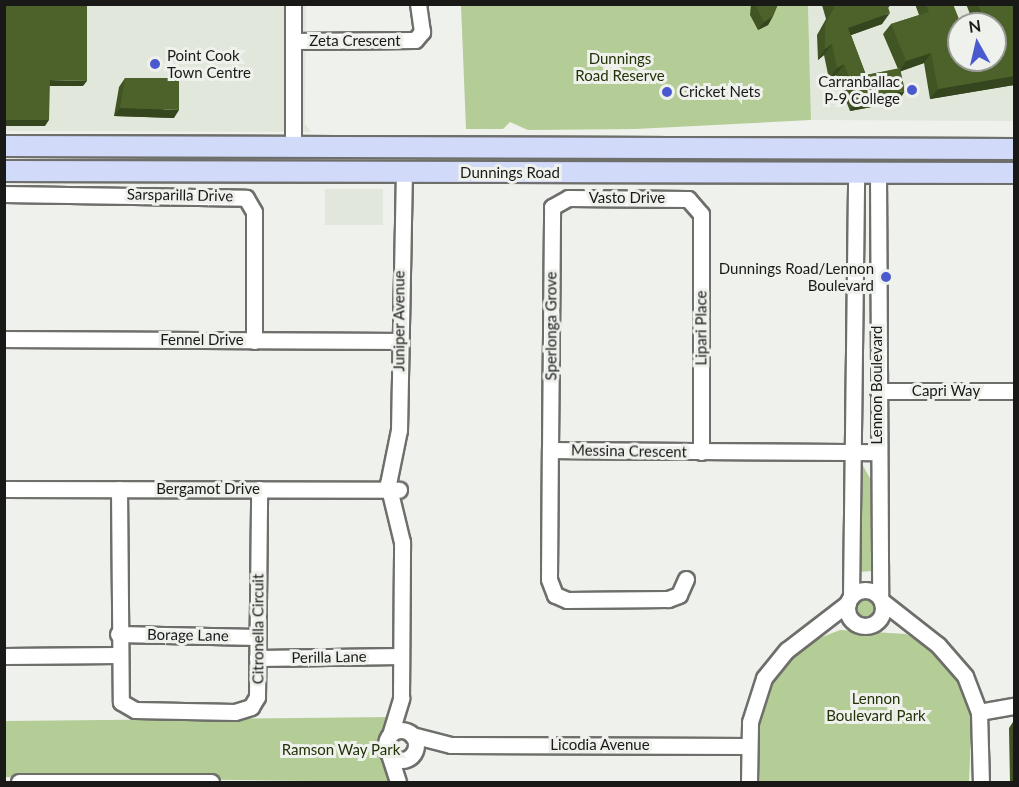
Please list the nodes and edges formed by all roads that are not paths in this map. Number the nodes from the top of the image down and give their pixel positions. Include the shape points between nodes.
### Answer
1 (293, 4) edge
2 (418, 4) edge
3 (293, 41) junction
4 (4, 146) edge
5 (87, 146) junction
6 (292, 147) junction
7 (399, 147) junction
8 (858, 149) junction
9 (880, 149) junction
10 (1014, 149) edge
11 (4, 171) edge
12 (138, 172) junction
13 (398, 172) junction
14 (856, 173) junction
15 (878, 173) junction
16 (1014, 173) edge
17 (4, 194) edge
18 (555, 203) joint
19 (697, 204) joint
20 (4, 339) edge
21 (254, 341) junction
22 (399, 341) junction
23 (878, 391) junction
24 (1014, 391) edge
25 (550, 450) junction
26 (854, 451) junction
27 (701, 452) junction
28 (877, 452) junction
29 (4, 489) edge
30 (28, 489) junction
31 (119, 489) junction
32 (259, 489) junction
33 (393, 490) junction
34 (4, 496) edge
35 (686, 579) dead end
36 (850, 600) junction
37 (881, 600) junction
38 (856, 624) junction
39 (873, 625) junction
40 (118, 634) junction
41 (925, 636) junction
42 (257, 637) junction
43 (802, 638) junction
44 (118, 655) junction
45 (4, 656) edge
46 (402, 656) junction
47 (257, 658) junction
48 (401, 698) junction
49 (1014, 706) edge
50 (979, 712) junction
51 (411, 734) junction
52 (390, 735) junction
53 (451, 745) junction
54 (749, 746) junction
55 (389, 754) junction
56 (411, 756) junction
57 (19, 783) edge
58 (211, 783) edge
59 (399, 783) edge
60 (749, 783) edge
61 (981, 783) edge

1 - 3 street
2 - 3 street, Zeta Crescent via 422,33 415,40
3 - 6 street
4 - 5 main road, Dunnings Road
5 - 6 main road, Dunnings Road
5 - 12 main road via 100,161
6 - 7 main road, Dunnings Road
7 - 8 main road, Dunnings Road
7 - 13 main road
8 - 9 main road, Dunnings Road
8 - 14 main road
9 - 10 main road, Dunnings Road
9 - 15 main road
11 - 12 main road, Dunnings Road
12 - 13 main road, Dunnings Road
13 - 14 main road, Dunnings Road
13 - 22 street, Juniper Avenue
14 - 15 main road, Dunnings Road
14 - 26 street, Lennon Boulevard
15 - 16 main road, Dunnings Road
15 - 23 street, Lennon Boulevard
17 - 21 street, Sarsparilla Drive via 246,198 254,213
18 - 19 street, Vasto Drive via 568,198 677,198
18 - 25 street, Sperlonga Grove
19 - 27 street, Lipari Place
20 - 21 street, Fennel Drive
21 - 22 street, Fennel Drive
22 - 33 street, Juniper Avenue via 399,430 404,464
23 - 24 street, Capri Way
23 - 28 street, Lennon Boulevard
25 - 27 street, Messina Crescent
25 - 35 street, Messina Crescent via 549,579 555,595 567,600 668,599 679,595
26 - 27 street, Messina Crescent
26 - 28 street, Messina Crescent
26 - 36 street, Lennon Boulevard
28 - 37 street, Lennon Boulevard
29 - 30 street, Bergamot Drive
30 - 31 street, Bergamot Drive
30 - 34 street, Bergamot Drive
31 - 32 street, Bergamot Drive
31 - 40 street, Citronella Circuit
32 - 33 street, Bergamot Drive
32 - 42 street, Citronella Circuit
33 - 46 street, Juniper Avenue via 408,517 402,543
36 - 37 street via 866,590
36 - 38 street
36 - 43 street
37 - 39 street via 883,614
37 - 41 street
38 - 39 street
38 - 43 street
39 - 41 street
40 - 42 street, Borage Lane
40 - 44 street, Citronella Circuit
41 - 50 street via 965,676
42 - 47 street, Citronella Circuit
43 - 54 street via 779,658 759,688
44 - 45 street
44 - 47 street, Citronella Circuit via 118,693 129,708 235,712 256,702
46 - 47 street, Perilla Lane
46 - 48 street, Juniper Avenue
48 - 51 street, Juniper Avenue
48 - 52 street, Juniper Avenue
49 - 50 street
50 - 61 street
51 - 52 street
51 - 53 street, Licodia Avenue
51 - 56 street, Juniper Avenue
52 - 55 street, Juniper Avenue
53 - 54 street, Licodia Avenue
53 - 56 street, Licodia Avenue
54 - 60 street
55 - 56 street via 399,760
55 - 59 street
56 - 59 street
57 - 58 street

